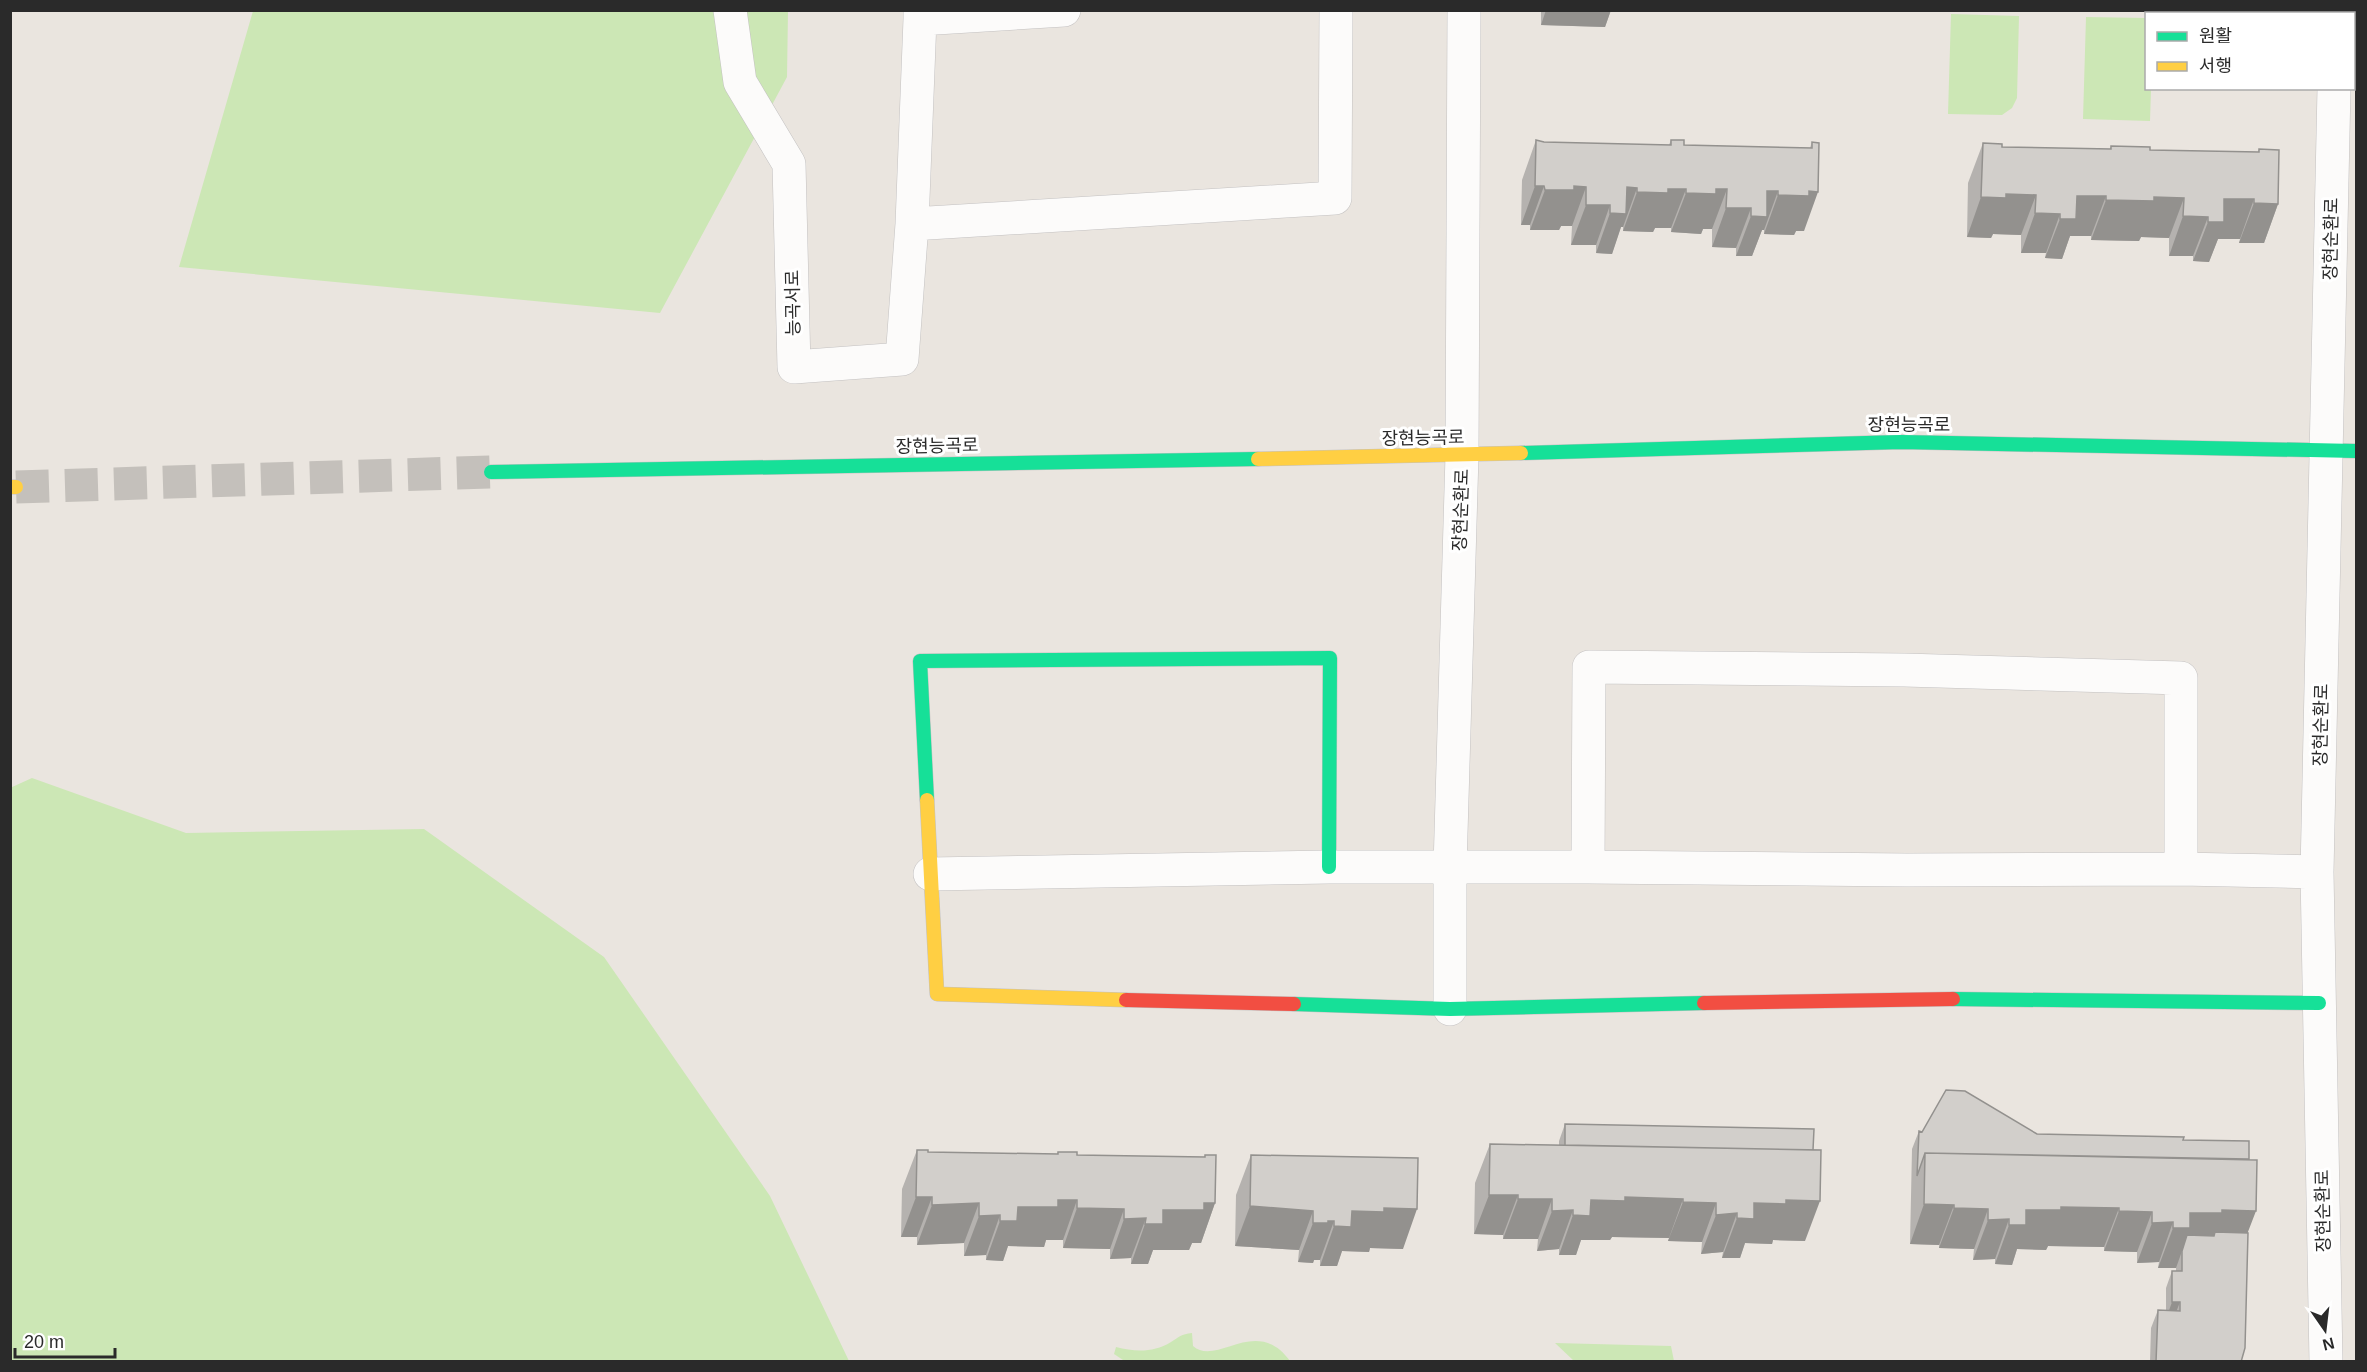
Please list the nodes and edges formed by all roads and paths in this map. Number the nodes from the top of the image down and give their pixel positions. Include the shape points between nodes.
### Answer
1 (730, 10) edge
2 (1064, 10) edge
3 (1336, 10) edge
4 (1464, 10) edge
5 (920, 15) edge
6 (2334, 90) edge
7 (912, 224) junction
8 (2342, 451) edge
9 (1462, 455) junction
10 (491, 472) tunnel mouth
11 (1329, 867) junction
12 (1588, 867) junction
13 (1450, 868) junction
14 (2181, 869) junction
15 (2318, 872) junction
16 (930, 874) junction
17 (2319, 1003) junction
18 (1450, 1009) junction
19 (2326, 1362) edge

1 - 7 street, 능곡서로 via 740,82 789,164 794,367 902,359
2 - 5 street
3 - 7 street via 1335,198
4 - 9 street, 장현순환로
5 - 7 street
6 - 8 street, 장현순환로
8 - 9 street, 장현능곡로 via 1901,442
8 - 15 street, 장현순환로
9 - 10 street, 장현능곡로
9 - 13 street, 장현순환로
11 - 13 street
11 - 16 street
11 - 16 street via 1330,658 920,661
12 - 13 street
12 - 14 street
12 - 14 street via 1589,667 2181,678
13 - 18 street, 장현순환로
14 - 15 street
15 - 17 street, 장현순환로
16 - 18 street via 937,994
17 - 18 street via 1902,998
17 - 19 street, 장현순환로

